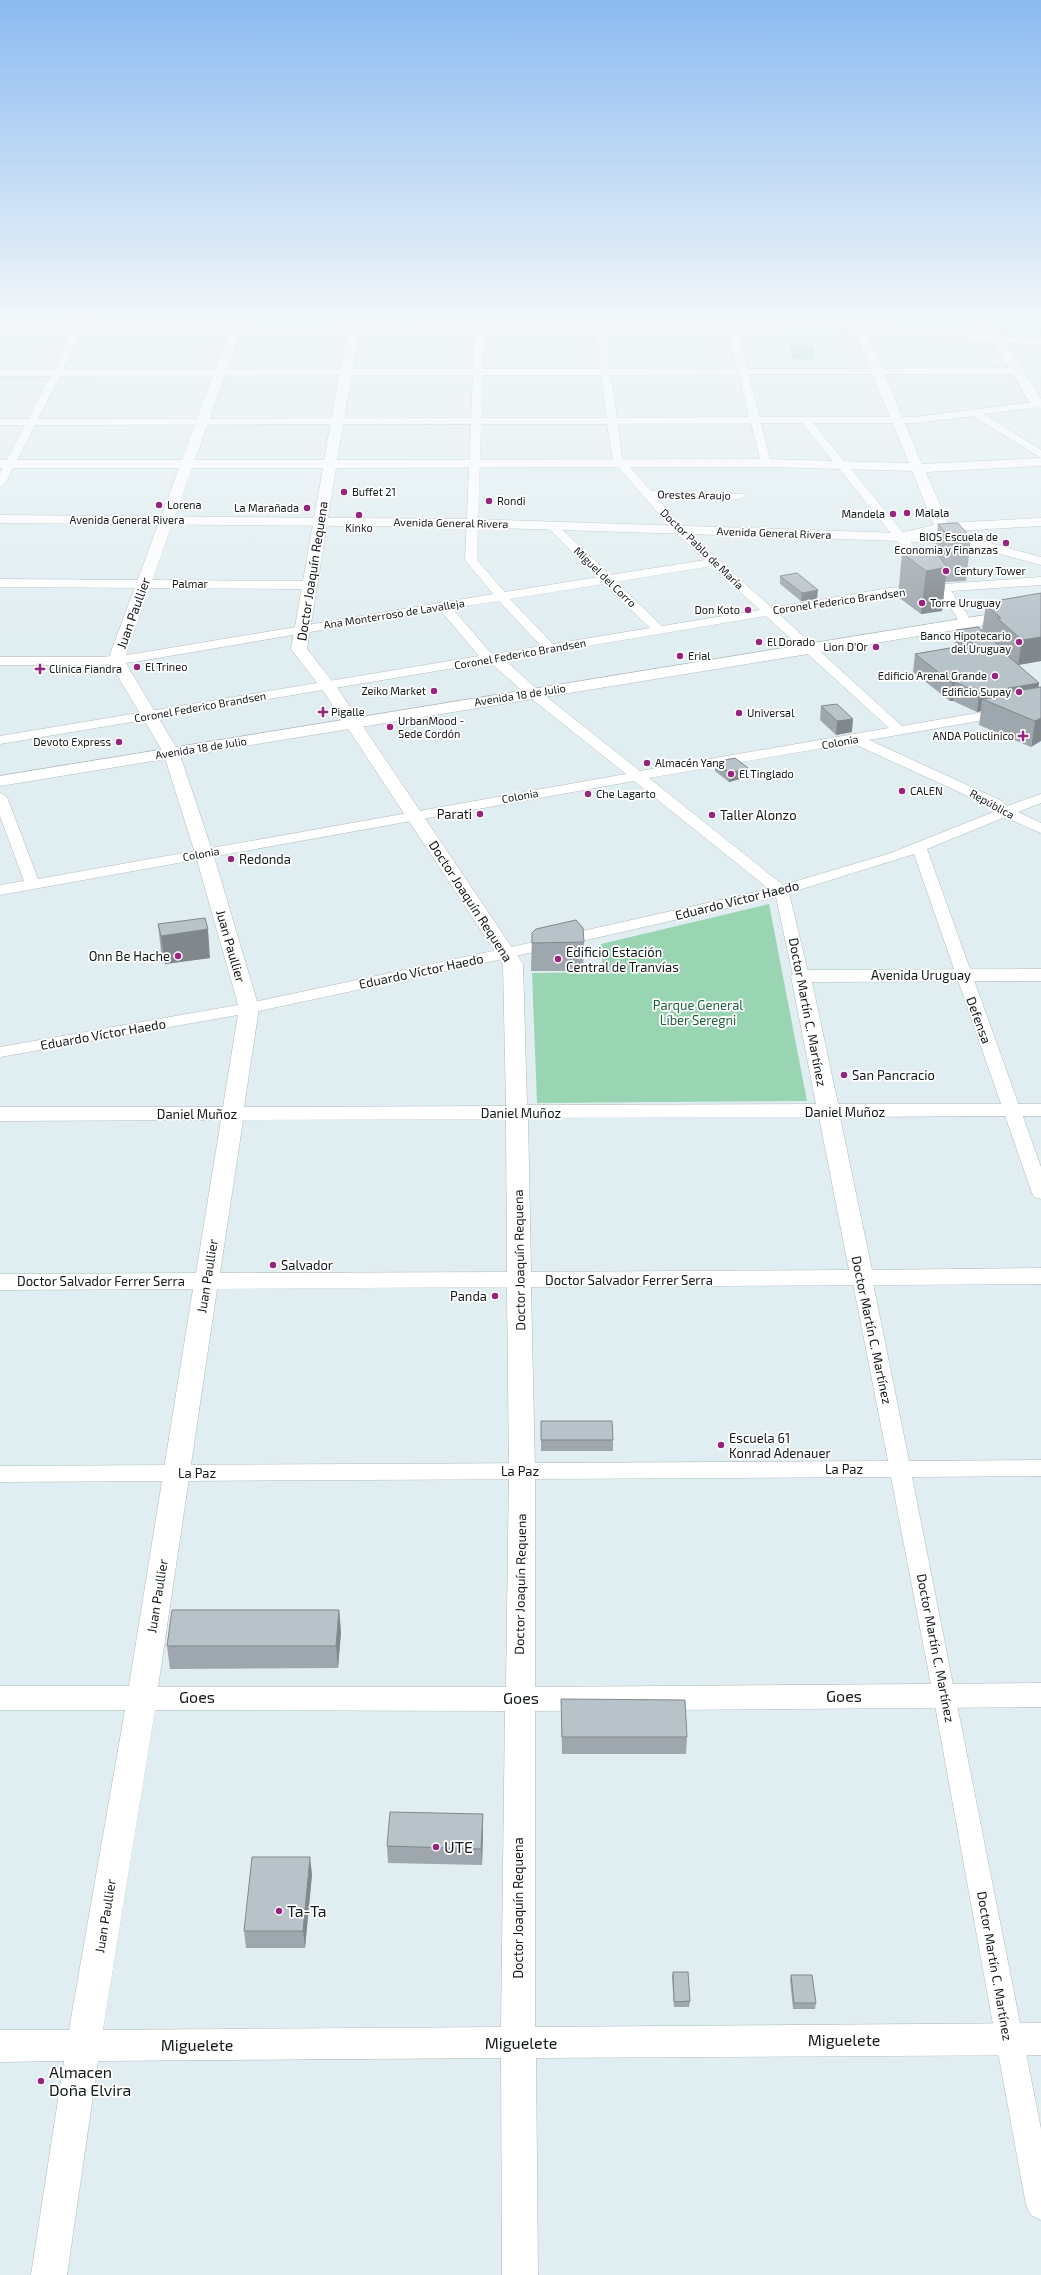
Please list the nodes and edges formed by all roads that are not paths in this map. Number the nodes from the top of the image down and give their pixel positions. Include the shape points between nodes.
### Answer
1 (30, 422) edge
2 (203, 422) edge
3 (337, 422) edge
4 (477, 422) edge
5 (612, 422) edge
6 (756, 422) edge
7 (807, 422) edge
8 (899, 422) edge
9 (990, 422) edge
10 (1041, 455) edge
11 (1041, 462) edge
12 (5, 464) edge
13 (187, 464) junction
14 (330, 464) junction
15 (473, 464) junction
16 (621, 464) junction
17 (766, 464) junction
18 (841, 466) junction
19 (916, 468) junction
20 (0, 484) edge
21 (647, 494) junction
22 (740, 496) dead end
23 (0, 519) edge
24 (167, 520) junction
25 (320, 522) junction
26 (1041, 522) edge
27 (472, 523) junction
28 (551, 525) junction
29 (678, 529) junction
30 (943, 529) junction
31 (901, 537) junction
32 (968, 541) junction
33 (1041, 561) edge
34 (715, 562) junction
35 (608, 580) junction
36 (1041, 581) edge
37 (0, 583) edge
38 (144, 584) junction
39 (308, 585) junction
40 (942, 588) junction
41 (502, 597) junction
42 (1041, 605) edge
43 (443, 606) junction
44 (1041, 611) edge
45 (768, 612) junction
46 (964, 621) junction
47 (301, 628) junction
48 (659, 630) junction
49 (985, 644) edge
50 (807, 645) junction
51 (550, 648) junction
52 (493, 658) junction
53 (116, 660) junction
54 (0, 661) edge
55 (328, 686) junction
56 (530, 690) junction
57 (1041, 706) edge
58 (149, 716) junction
59 (351, 720) junction
60 (900, 731) junction
61 (855, 739) junction
62 (0, 740) edge
63 (169, 749) junction
64 (0, 773) edge
65 (638, 776) junction
66 (0, 781) edge
67 (0, 797) edge
68 (1041, 798) edge
69 (1006, 812) junction
70 (414, 815) junction
71 (1041, 829) edge
72 (919, 847) junction
73 (204, 853) junction
74 (33, 884) junction
75 (0, 890) edge
76 (780, 890) junction
77 (507, 953) junction
78 (963, 975) junction
79 (1041, 975) edge
80 (801, 976) junction
81 (249, 1008) junction
82 (0, 1052) edge
83 (1041, 1110) edge
84 (1011, 1111) junction
85 (827, 1112) junction
86 (517, 1113) junction
87 (0, 1114) edge
88 (234, 1114) junction
89 (1041, 1193) edge
90 (1041, 1276) edge
91 (862, 1278) junction
92 (519, 1280) junction
93 (206, 1281) junction
94 (0, 1282) edge
95 (1041, 1468) edge
96 (901, 1469) junction
97 (522, 1471) junction
98 (176, 1473) junction
99 (0, 1474) edge
100 (945, 1695) junction
101 (1041, 1695) edge
102 (142, 1697) junction
103 (0, 1698) edge
104 (519, 1699) junction
105 (1008, 2039) junction
106 (1041, 2039) edge
107 (518, 2043) junction
108 (0, 2046) edge
109 (83, 2046) junction
110 (1041, 2205) edge
111 (49, 2275) edge
112 (520, 2275) edge

1 - 12 street
2 - 13 street, Juan Paullier
3 - 14 street, Doctor Joaquín Requena
4 - 15 street
5 - 16 street, Doctor Pablo de María via 617,459
6 - 17 street
7 - 18 street
8 - 19 street
9 - 10 street
11 - 19 street
12 - 13 street
12 - 20 street
13 - 14 street
13 - 24 street, Juan Paullier
14 - 15 street
14 - 25 street, Doctor Joaquín Requena
15 - 16 street
15 - 27 street
16 - 17 street
16 - 21 street, Doctor Pablo de María
17 - 18 street
18 - 19 street
18 - 31 street
19 - 30 street
21 - 22 street, Orestes Araujo
21 - 29 street, Doctor Pablo de María
23 - 24 street, Avenida General Rivera
24 - 25 street, Avenida General Rivera
24 - 38 street, Juan Paullier
25 - 27 street, Avenida General Rivera
25 - 39 street, Doctor Joaquín Requena
26 - 30 street, Avenida General Rivera
27 - 28 street, Avenida General Rivera
27 - 41 street via 472,563
28 - 29 street, Avenida General Rivera
28 - 35 street, Miguel del Corro
29 - 31 street, Avenida General Rivera
29 - 34 street, Doctor Pablo de María
30 - 31 street, Avenida General Rivera
30 - 32 street
31 - 32 street, Avenida General Rivera
31 - 40 street
32 - 33 street, Avenida General Rivera
34 - 35 street, Ana Monterroso de Lavalleja
34 - 45 street, Doctor Pablo de María
35 - 41 street, Ana Monterroso de Lavalleja
35 - 48 street, Miguel del Corro
36 - 40 street, Coronel Federico Brandsen
37 - 38 street, Palmar
38 - 39 street, Palmar
38 - 53 street, Juan Paullier
39 - 47 street, Doctor Joaquín Requena
40 - 45 street, Coronel Federico Brandsen via 888,592
40 - 46 street
41 - 43 street, Ana Monterroso de Lavalleja
41 - 51 street
42 - 46 street, Avenida 18 de Julio
43 - 47 street, Ana Monterroso de Lavalleja
43 - 52 street via 484,654
44 - 46 street, Avenida 18 de Julio
45 - 48 street, Coronel Federico Brandsen
45 - 50 street, Doctor Pablo de María
46 - 49 street via 968,630
46 - 50 street, Avenida 18 de Julio
47 - 53 street, Ana Monterroso de Lavalleja
47 - 55 street, Doctor Joaquín Requena via 299,649
48 - 51 street, Coronel Federico Brandsen
50 - 56 street, Avenida 18 de Julio
50 - 60 street, Doctor Pablo de María
51 - 52 street, Coronel Federico Brandsen
52 - 55 street, Coronel Federico Brandsen
52 - 56 street
53 - 54 street, Ana Monterroso de Lavalleja
53 - 58 street, Juan Paullier
55 - 58 street, Coronel Federico Brandsen
55 - 59 street, Doctor Joaquín Requena
56 - 59 street, Avenida 18 de Julio
56 - 65 street
57 - 60 street, Colonia
58 - 62 street, Coronel Federico Brandsen
58 - 63 street, Juan Paullier
59 - 63 street, Avenida 18 de Julio
59 - 70 street, Doctor Joaquín Requena
60 - 61 street, Colonia
61 - 65 street, Colonia
61 - 69 street, República via 997,804
63 - 64 street, Avenida 18 de Julio
63 - 66 street, Avenida 18 de Julio
63 - 73 street, Juan Paullier
65 - 70 street, Colonia
65 - 76 street
67 - 74 street
68 - 69 street, Eduardo Víctor Haedo
69 - 71 street, República
69 - 72 street, Eduardo Víctor Haedo
70 - 73 street, Colonia
70 - 77 street, Doctor Joaquín Requena
72 - 76 street, Eduardo Víctor Haedo
72 - 78 street, Defensa
73 - 74 street, Colonia
73 - 81 street, Juan Paullier
74 - 75 street, Colonia
76 - 77 street, Eduardo Víctor Haedo
76 - 80 street, Doctor Martín C. Martínez via 784,896
77 - 81 street, Eduardo Víctor Haedo
77 - 86 street, Doctor Joaquín Requena via 513,964 515,993
78 - 79 street, Avenida Uruguay
78 - 80 street, Avenida Uruguay
78 - 84 street, Defensa
80 - 85 street, Doctor Martín C. Martínez
81 - 82 street, Eduardo Víctor Haedo
81 - 88 street, Juan Paullier
83 - 84 street, Daniel Muñoz
84 - 85 street, Daniel Muñoz
84 - 89 street, Defensa
85 - 86 street, Daniel Muñoz
85 - 91 street, Doctor Martín C. Martínez
86 - 88 street, Daniel Muñoz
86 - 92 street, Doctor Joaquín Requena
87 - 88 street, Daniel Muñoz
88 - 93 street, Juan Paullier
90 - 91 street, Doctor Salvador Ferrer Serra
91 - 92 street, Doctor Salvador Ferrer Serra
91 - 96 street, Doctor Martín C. Martínez
92 - 93 street, Doctor Salvador Ferrer Serra
92 - 97 street, Doctor Joaquín Requena
93 - 94 street, Doctor Salvador Ferrer Serra
93 - 98 street, Juan Paullier
95 - 96 street, La Paz
96 - 97 street, La Paz
96 - 100 street, Doctor Martín C. Martínez
97 - 98 street, La Paz
97 - 104 street, Doctor Joaquín Requena
98 - 99 street, La Paz
98 - 102 street, Juan Paullier
100 - 101 street, Goes
100 - 104 street, Goes
100 - 105 street, Doctor Martín C. Martínez
102 - 103 street, Goes
102 - 104 street, Goes
102 - 109 street, Juan Paullier
104 - 107 street, Doctor Joaquín Requena
105 - 106 street, Miguelete
105 - 107 street, Miguelete
105 - 110 street, Doctor Martín C. Martínez
107 - 109 street, Miguelete
107 - 112 street, Doctor Joaquín Requena
108 - 109 street, Miguelete
109 - 111 street, Juan Paullier

